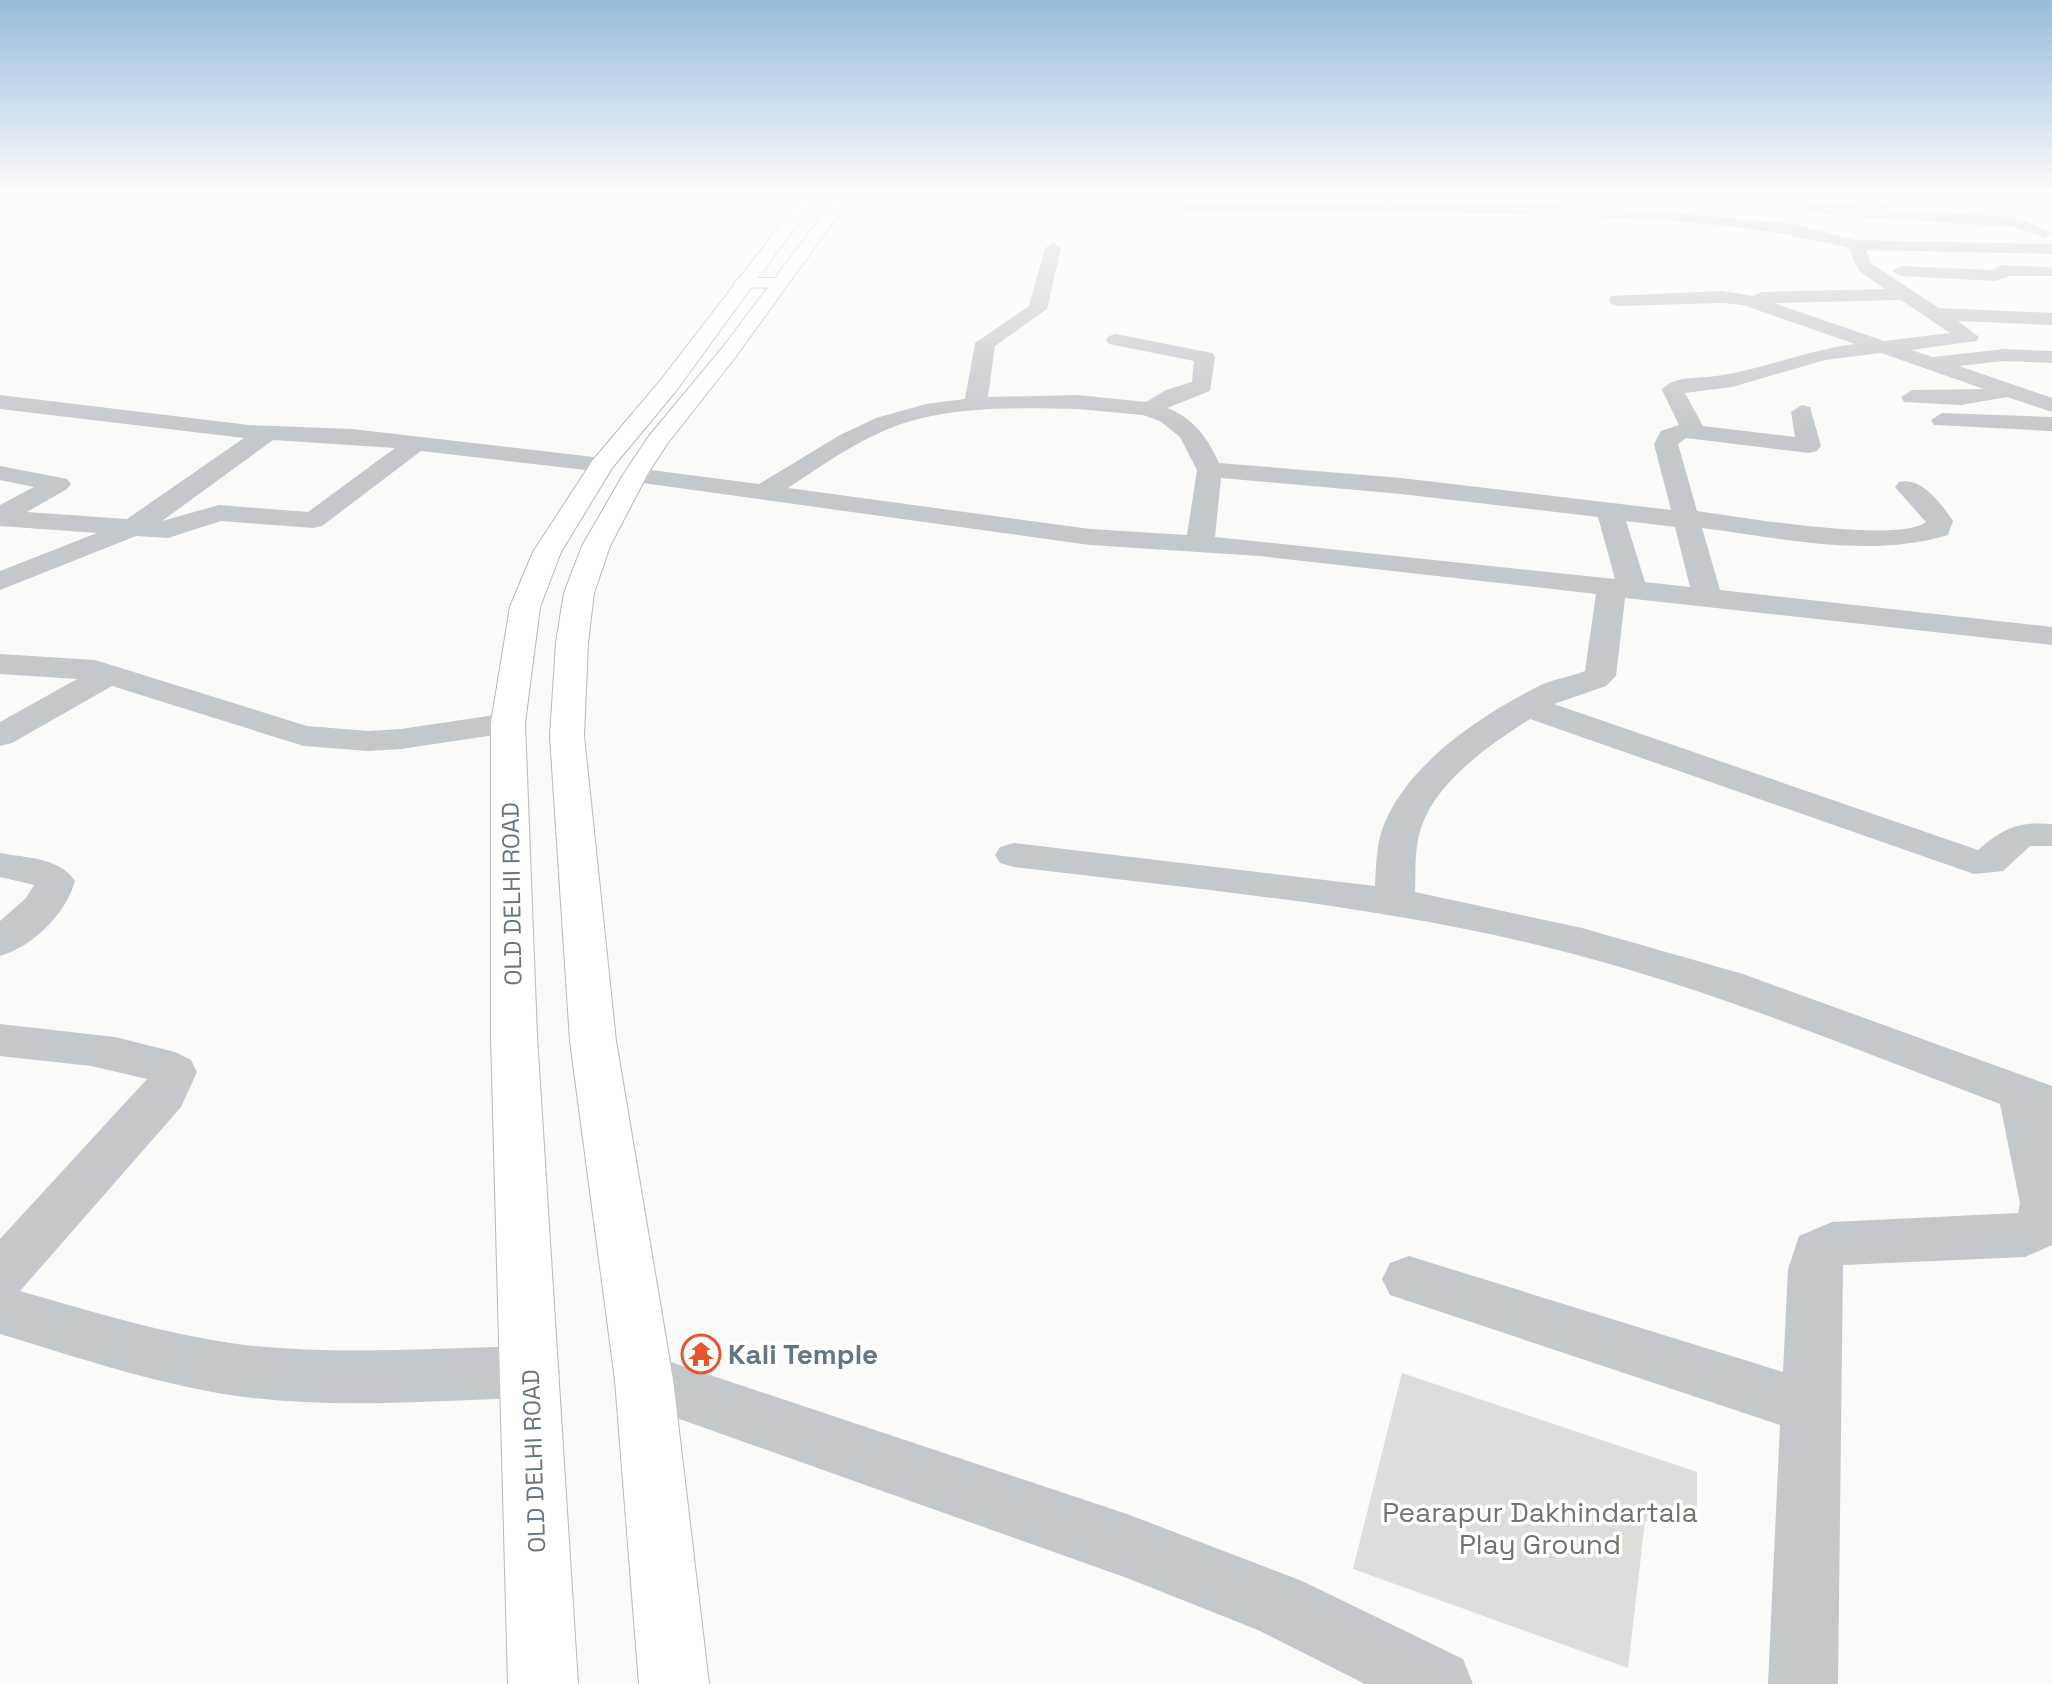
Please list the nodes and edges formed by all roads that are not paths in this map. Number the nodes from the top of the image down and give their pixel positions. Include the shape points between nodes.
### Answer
1 (765, 276) edge
2 (768, 276) edge
3 (1046, 276) edge
4 (1878, 276) edge
5 (761, 283) junction
6 (1907, 294) junction
7 (1618, 300) dead end
8 (1746, 300) junction
9 (1938, 314) junction
10 (2052, 319) edge
11 (1116, 341) dead end
12 (1877, 346) junction
13 (2052, 357) edge
14 (1926, 363) junction
15 (2013, 392) junction
16 (2052, 392) edge
17 (1912, 397) dead end
18 (0, 402) edge
19 (976, 403) junction
20 (2052, 405) edge
21 (1150, 409) junction
22 (1802, 412) dead end
23 (1929, 419) dead end
24 (2052, 424) edge
25 (1685, 431) junction
26 (266, 434) junction
27 (417, 443) junction
28 (618, 470) junction
29 (1209, 470) junction
30 (0, 473) edge
31 (1908, 487) dead end
32 (762, 493) junction
33 (1610, 512) junction
34 (0, 517) edge
35 (1687, 519) junction
36 (132, 527) junction
37 (1200, 544) junction
38 (0, 551) edge
39 (68, 555) junction
40 (0, 581) edge
41 (1623, 589) junction
42 (1708, 599) junction
43 (2052, 636) edge
44 (0, 664) edge
45 (109, 674) junction
46 (1526, 706) junction
47 (508, 723) junction
48 (0, 736) edge
49 (2052, 835) edge
50 (1014, 855) dead end
51 (0, 865) edge
52 (1394, 901) junction
53 (0, 942) edge
54 (0, 1040) edge
55 (2036, 1099) edge
56 (0, 1276) edge
57 (1409, 1279) dead end
58 (0, 1310) edge
59 (531, 1372) junction
60 (644, 1380) junction
61 (1811, 1408) junction
62 (1425, 1681) edge
63 (543, 1684) edge
64 (674, 1684) edge
65 (1803, 1684) edge

1 - 5 main road, OLD DELHI ROAD
2 - 5 main road, OLD DELHI ROAD
3 - 19 street via 1038,309 985,343
4 - 6 street
5 - 28 main road, OLD DELHI ROAD via 730,351 657,441
6 - 8 street
6 - 9 street
7 - 8 street
8 - 12 street
9 - 10 street
9 - 12 street via 1969,337
11 - 21 street via 1205,357 1202,386
12 - 14 street
12 - 25 street via 1799,360 1724,382 1676,387 1673,390 1692,424
13 - 14 street via 2004,355
14 - 15 street
15 - 16 street
15 - 17 street via 1973,398
15 - 20 street
18 - 26 street
19 - 21 street
19 - 32 street via 919,412 883,424
21 - 29 street via 1179,424 1201,449
22 - 25 street via 1809,446
23 - 24 street
25 - 35 street via 1665,439
26 - 27 street
26 - 36 street
27 - 28 street
27 - 36 street via 313,520 233,512 207,515 180,529
28 - 32 street
28 - 47 main road, OLD DELHI ROAD via 547,552 525,607
28 - 60 main road, OLD DELHI ROAD via 579,593 567,736 593,1041
29 - 33 street via 1401,485
29 - 37 street
30 - 34 street via 58,484
31 - 35 street via 1940,521 1938,529 1925,536 1881,538
32 - 37 street via 1068,534
33 - 35 street
33 - 41 street
34 - 36 street
35 - 42 street
36 - 39 street
37 - 41 street
38 - 39 street
39 - 40 street
41 - 42 street
41 - 46 street via 1600,676 1553,691
42 - 43 street
44 - 45 street via 74,667
45 - 47 street via 304,736 401,739
45 - 48 street
46 - 49 street via 1974,862 1989,862 2010,839 2028,833
46 - 52 street via 1483,734 1421,791 1401,830
47 - 59 main road, OLD DELHI ROAD via 514,1036
50 - 52 street
51 - 53 street via 43,873 55,881 43,906
52 - 55 street via 1658,963 1741,989
54 - 56 street via 139,1059 160,1063 174,1072 164,1094
55 - 61 street via 2046,1203 2042,1225 2025,1235 1855,1242 1832,1244 1818,1252
57 - 61 street
58 - 59 street via 184,1360 254,1372
59 - 63 main road, OLD DELHI ROAD
60 - 62 street via 1127,1546 1278,1605
60 - 64 main road, OLD DELHI ROAD
61 - 65 street

